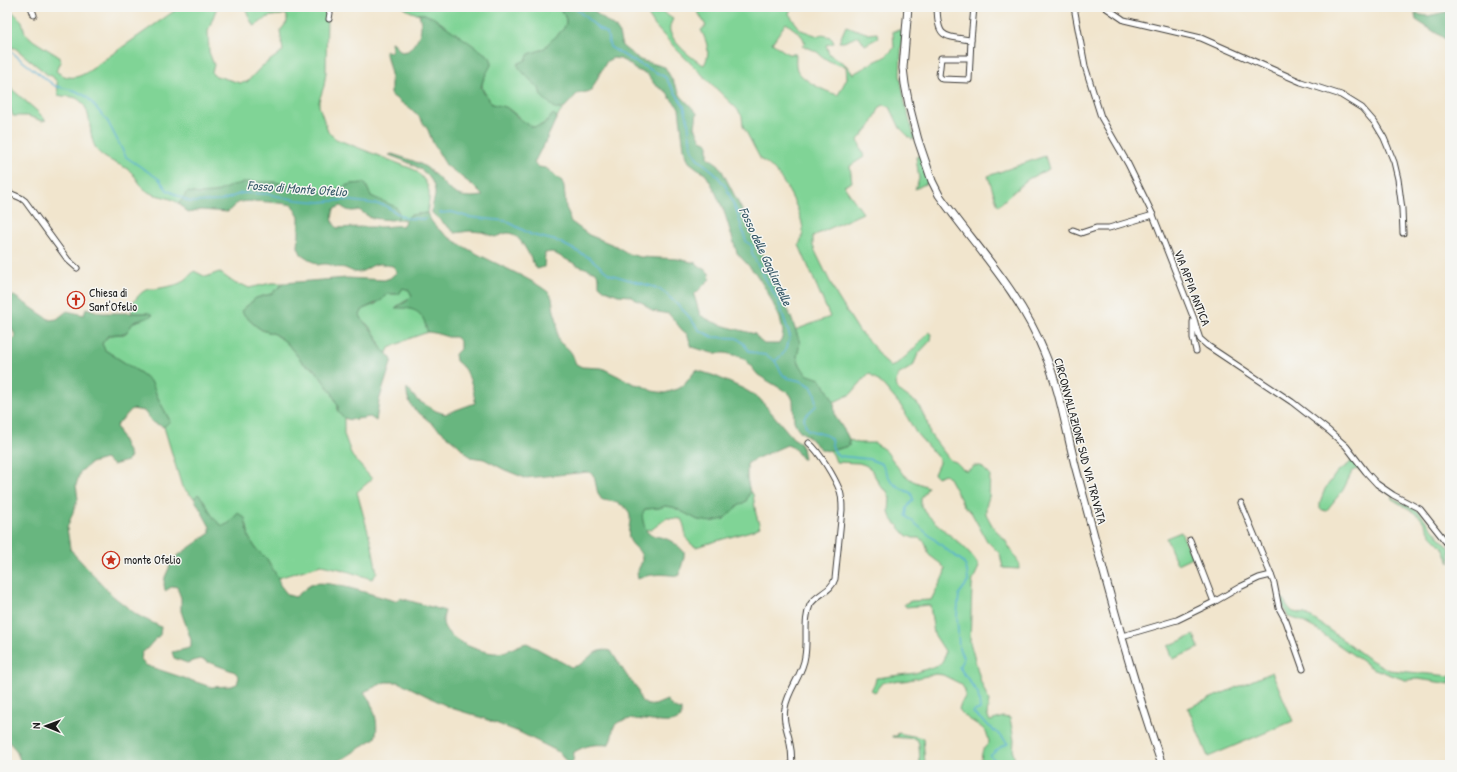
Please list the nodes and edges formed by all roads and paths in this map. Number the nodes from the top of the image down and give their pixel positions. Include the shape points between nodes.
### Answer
1 (31, 7) edge
2 (327, 7) edge
3 (908, 7) edge
4 (937, 7) edge
5 (974, 7) edge
6 (1074, 7) edge
7 (1105, 7) edge
8 (34, 16) dead end
9 (330, 19) dead end
10 (971, 40) junction
11 (970, 58) junction
12 (7, 192) edge
13 (1153, 215) junction
14 (1073, 230) dead end
15 (1403, 233) dead end
16 (77, 268) dead end
17 (1194, 319) junction
18 (1196, 352) dead end
19 (809, 443) dead end
20 (1241, 503) dead end
21 (1190, 540) dead end
22 (1450, 547) edge
23 (1271, 575) junction
24 (1214, 602) junction
25 (1122, 636) junction
26 (1304, 670) dead end
27 (792, 765) edge
28 (1162, 765) edge

1 - 8 street
2 - 9 street
3 - 25 street, CIRCONVALLAZIONE SUD VIA TRAVATA via 903,74 924,159 939,195 1021,305 1044,352 1052,372
4 - 10 street via 938,27 945,35 950,38
5 - 10 street
6 - 13 street, VIA APPIA ANTICA via 1085,66 1101,117
7 - 15 street via 1124,20 1201,38 1301,82 1341,95 1362,108 1384,138 1394,162
10 - 11 street
11 - 11 street via 969,80 942,79 939,76 941,58
12 - 16 street via 25,201 68,260
13 - 14 street via 1109,228 1096,228 1081,233
13 - 17 street, VIA APPIA ANTICA
17 - 18 street via 1192,324
17 - 22 street, VIA APPIA ANTICA via 1204,343 1292,402 1329,431 1346,446 1377,484 1420,509
19 - 27 street via 819,454 838,486 842,510 834,583 814,599 807,614 805,658 784,708 784,726
20 - 23 street
21 - 24 street
23 - 24 street via 1240,586
23 - 26 street via 1279,608
24 - 25 street via 1177,620
25 - 28 street, CIRCONVALLAZIONE SUD VIA TRAVATA

